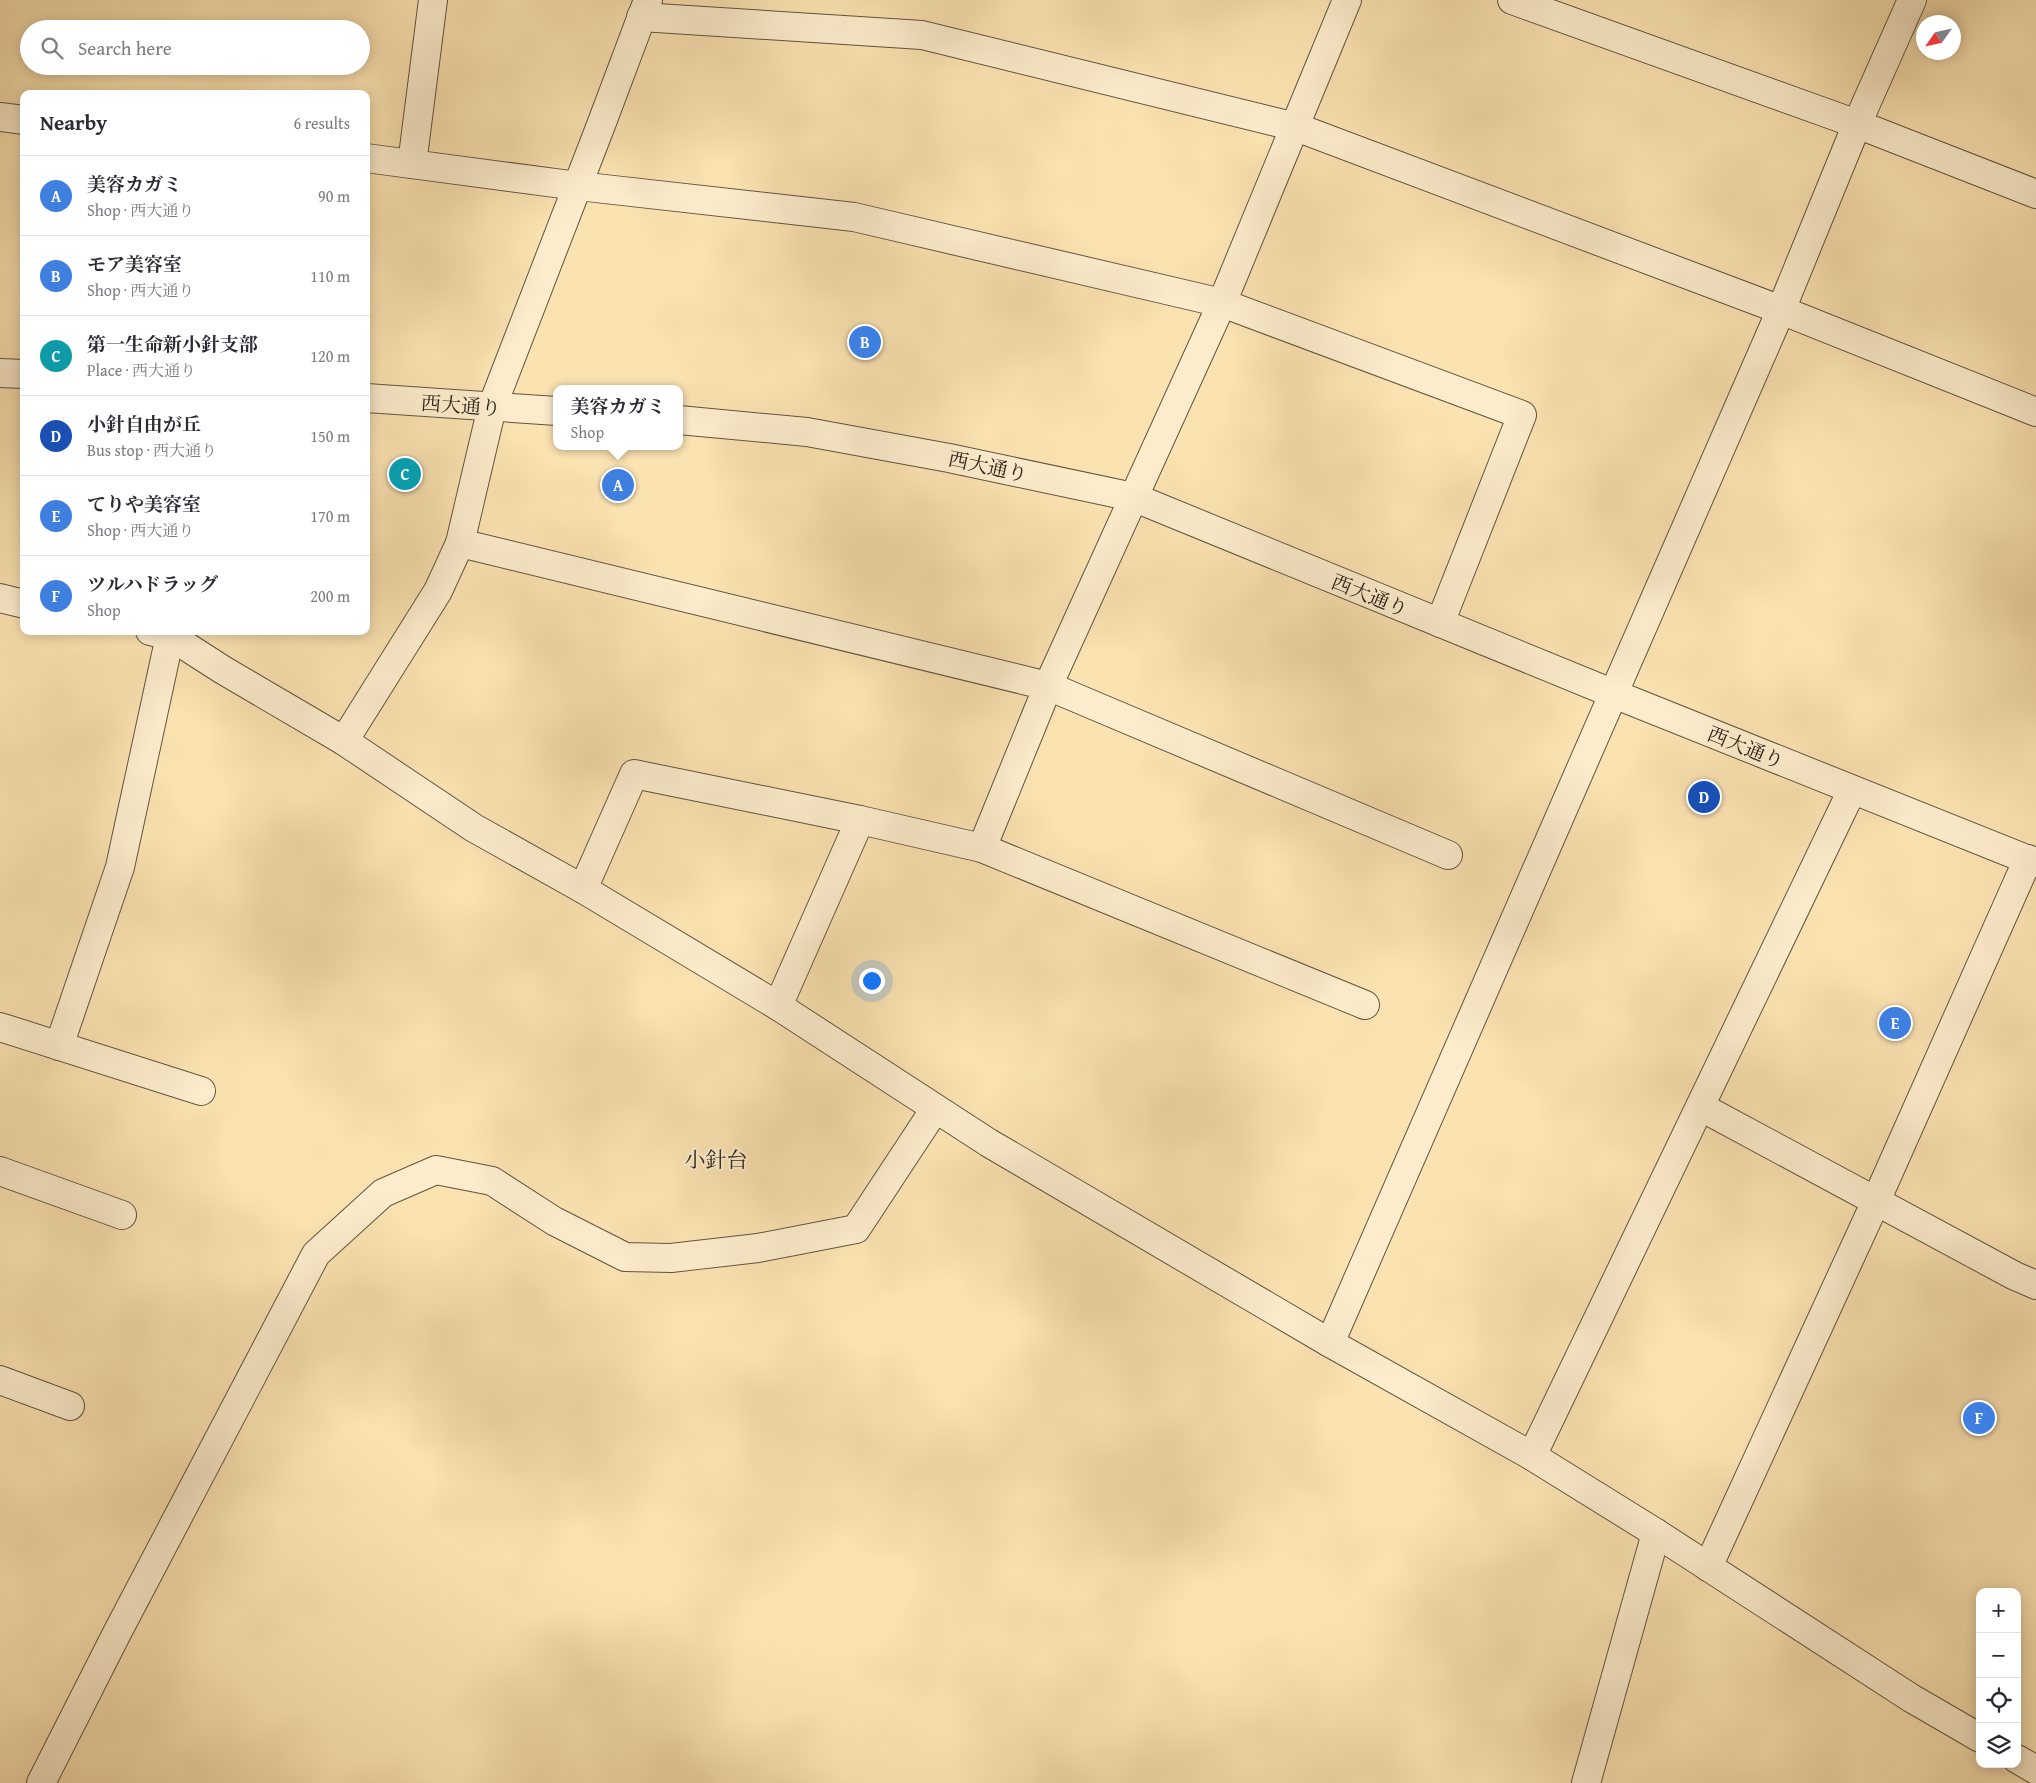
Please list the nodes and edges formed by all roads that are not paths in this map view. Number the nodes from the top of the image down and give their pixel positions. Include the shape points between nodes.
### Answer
1 (433, 0) edge
2 (1347, 0) edge
3 (1512, 0) edge
4 (1912, 0) edge
5 (645, 9) edge
6 (0, 117) edge
7 (20, 120) edge
8 (1857, 124) junction
9 (1296, 127) junction
10 (370, 159) edge
11 (412, 164) junction
12 (578, 186) junction
13 (2036, 194) edge
14 (1222, 303) junction
15 (1781, 310) junction
16 (0, 373) edge
17 (20, 374) edge
18 (370, 398) edge
19 (492, 407) junction
20 (553, 411) edge
21 (2036, 412) edge
22 (683, 420) edge
23 (1133, 497) junction
24 (460, 543) junction
25 (0, 598) edge
26 (20, 603) edge
27 (1440, 623) junction
28 (160, 635) edge
29 (163, 635) edge
30 (1048, 686) junction
31 (1614, 694) junction
32 (344, 741) junction
33 (1852, 790) junction
34 (860, 820) junction
35 (982, 848) junction
36 (1448, 855) dead end
37 (2032, 861) edge
38 (583, 888) junction
39 (1365, 1005) dead end
40 (778, 1006) junction
41 (0, 1027) edge
42 (59, 1046) junction
43 (201, 1090) dead end
44 (1701, 1107) junction
45 (935, 1109) junction
46 (0, 1171) edge
47 (1876, 1201) junction
48 (122, 1215) dead end
49 (2036, 1284) edge
50 (1330, 1343) junction
51 (0, 1380) edge
52 (70, 1406) dead end
53 (1532, 1456) junction
54 (1656, 1533) junction
55 (1708, 1567) junction
56 (1976, 1736) edge
57 (2021, 1761) edge
58 (2036, 1770) edge
59 (41, 1783) edge
60 (1586, 1783) edge

1 - 11 street
2 - 9 street
3 - 8 street
4 - 8 street
5 - 9 street via 922,35
5 - 12 street
6 - 7 street
8 - 13 street
8 - 15 street
9 - 14 street
9 - 15 street
10 - 11 street
11 - 12 street
12 - 14 street via 854,217
12 - 19 street
14 - 23 street
14 - 27 street via 1522,415
15 - 21 street
15 - 31 street
16 - 17 street
18 - 19 street, 西大通り
19 - 20 street, 西大通り
19 - 24 street
22 - 23 street, 西大通り via 807,432
23 - 27 street, 西大通り
23 - 30 street
24 - 30 street
24 - 32 street via 438,591
25 - 26 street
27 - 31 street, 西大通り
28 - 42 street via 120,867
29 - 32 street
30 - 35 street
30 - 36 street
31 - 33 street, 西大通り
31 - 50 street
32 - 38 street via 474,828
33 - 37 street, 西大通り
33 - 44 street
34 - 35 street
34 - 38 street via 634,774
34 - 40 street
35 - 39 street
37 - 47 street
38 - 40 street
40 - 45 street
41 - 42 street
42 - 43 street
44 - 47 street
44 - 53 street
45 - 50 street
45 - 59 street via 856,1229 758,1248 671,1258 625,1257 554,1221 492,1181 436,1170 383,1193 316,1254
46 - 48 street
47 - 49 street via 2015,1276
47 - 55 street
50 - 53 street
51 - 52 street
53 - 54 street
54 - 55 street
54 - 60 street
55 - 56 street via 1911,1698
57 - 58 street

